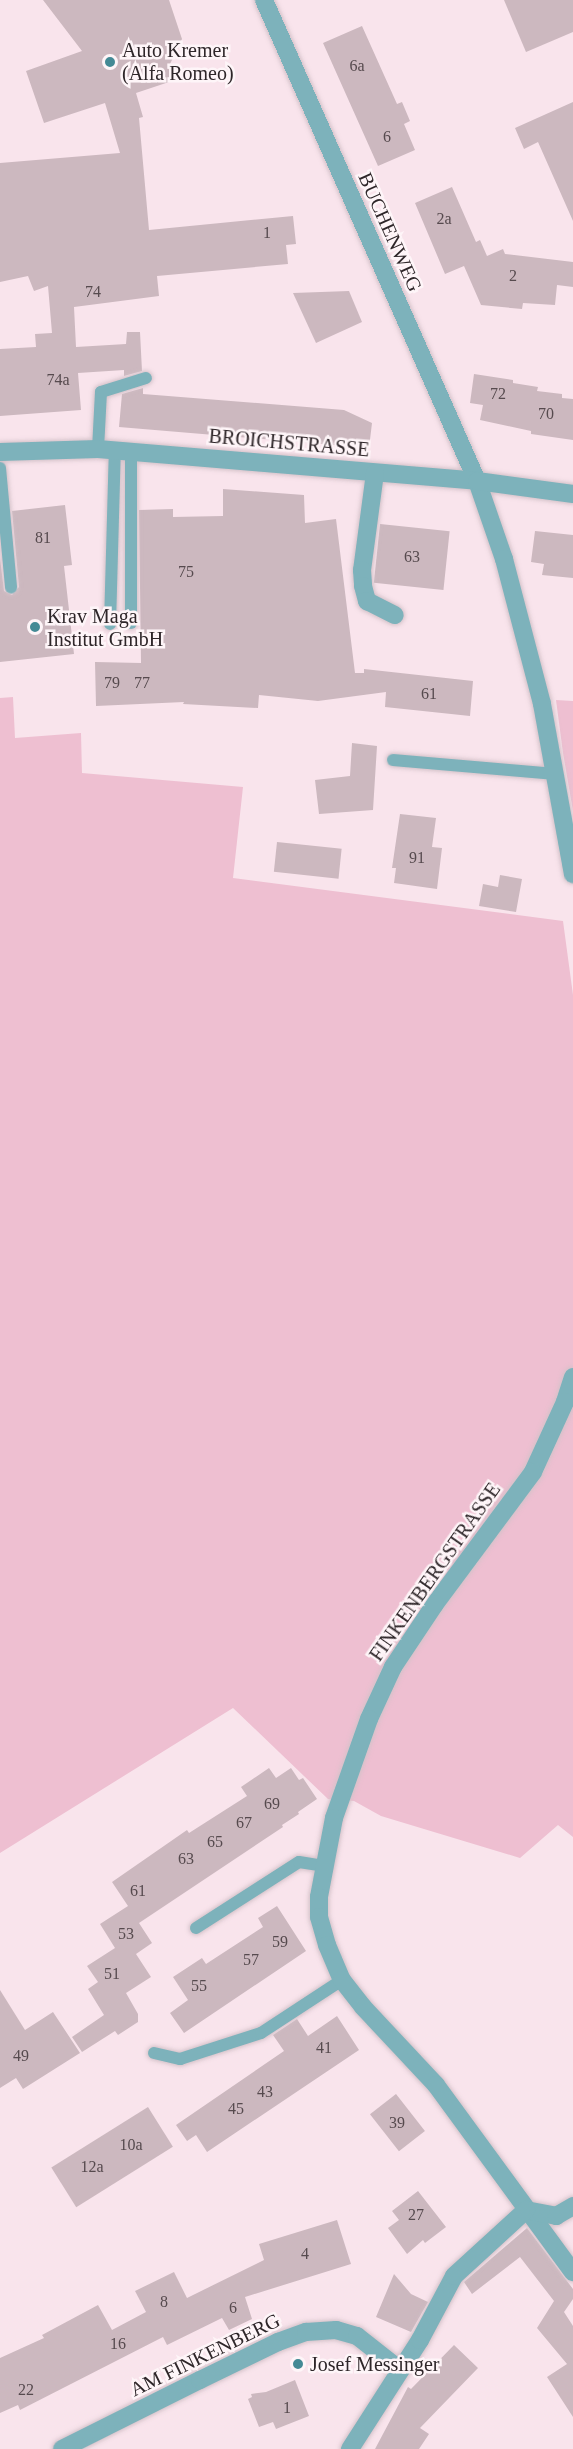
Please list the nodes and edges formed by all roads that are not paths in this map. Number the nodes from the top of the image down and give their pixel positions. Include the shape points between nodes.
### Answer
1 (264, 0) edge
2 (146, 378) dead end
3 (115, 450) junction
4 (0, 452) edge
5 (0, 468) edge
6 (375, 473) junction
7 (477, 481) junction
8 (573, 494) edge
9 (11, 588) dead end
10 (395, 615) dead end
11 (131, 623) dead end
12 (110, 624) dead end
13 (393, 760) dead end
14 (555, 774) junction
15 (573, 874) edge
16 (573, 1377) edge
17 (324, 1866) junction
18 (196, 1928) dead end
19 (342, 1980) junction
20 (154, 2053) dead end
21 (573, 2206) edge
22 (526, 2210) junction
23 (573, 2272) edge
24 (399, 2369) junction
25 (62, 2449) edge
26 (350, 2449) edge

1 - 7 street, BUCHENWEG
2 - 3 lane via 101,392
3 - 4 street, BROICHSTRASSE
3 - 6 street, BROICHSTRASSE
3 - 11 lane
3 - 12 lane
5 - 9 lane
6 - 7 street, BROICHSTRASSE
6 - 10 street via 363,586 367,601
7 - 8 street, BROICHSTRASSE
7 - 14 street via 504,560 537,682
13 - 14 lane
14 - 15 street
16 - 17 street, FINKENBERGSTRASSE via 566,1402 533,1472 393,1667 369,1719 334,1818
17 - 18 lane via 299,1862
17 - 19 street, FINKENBERGSTRASSE via 319,1917
19 - 20 lane via 261,2033 180,2059
19 - 22 street, FINKENBERGSTRASSE via 435,2085
21 - 22 street via 556,2216
22 - 23 street, FINKENBERGSTRASSE
22 - 24 street via 454,2276 420,2340
24 - 25 street, AM FINKENBERG via 357,2336 336,2330 306,2332 219,2370
24 - 26 street

